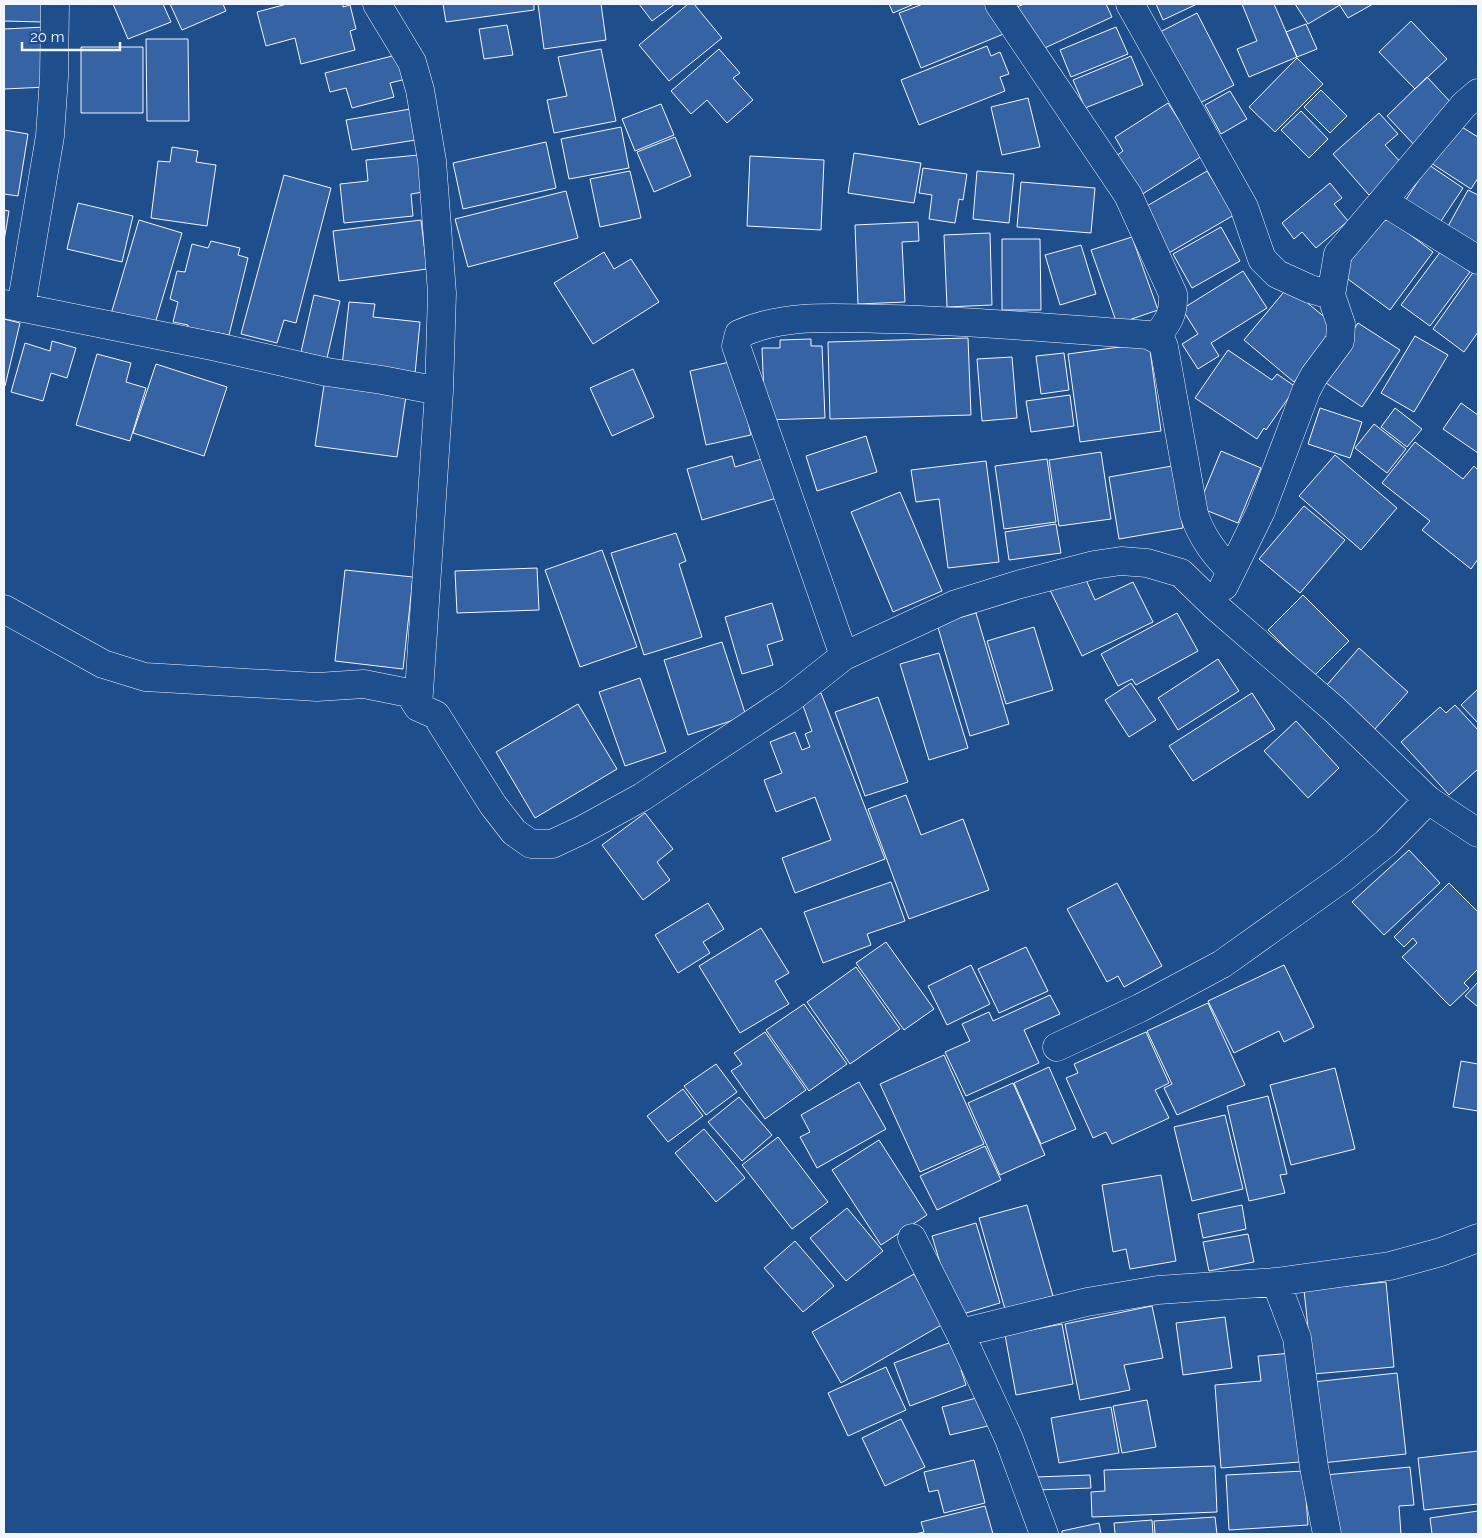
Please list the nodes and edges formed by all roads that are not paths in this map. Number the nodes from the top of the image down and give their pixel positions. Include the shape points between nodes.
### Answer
1 (55, 4) edge
2 (377, 4) edge
3 (999, 4) edge
4 (1130, 4) edge
5 (1478, 92) edge
6 (1384, 202) junction
7 (1478, 260) edge
8 (1331, 295) junction
9 (13, 305) edge
10 (1155, 338) junction
11 (439, 391) junction
12 (1231, 571) junction
13 (1215, 606) junction
14 (4, 609) edge
15 (844, 656) junction
16 (418, 708) junction
17 (1428, 800) junction
18 (1472, 822) edge
19 (1057, 1047) dead end
20 (912, 1238) dead end
21 (1478, 1238) edge
22 (1276, 1282) junction
23 (960, 1333) junction
24 (1044, 1534) edge
25 (1327, 1534) edge

1 - 9 street via 50,136
2 - 11 street via 412,62 427,120 442,294
3 - 10 street via 1128,195 1173,294 1174,309 1168,323
4 - 8 street via 1244,207 1262,259 1277,274
5 - 6 street
6 - 7 street
6 - 8 street via 1338,254
8 - 12 street via 1341,324 1340,341 1306,391 1261,511
9 - 11 street via 326,372
10 - 12 street via 1164,347 1194,514 1210,548
10 - 15 street via 961,321 844,318 781,320 739,334 736,346
11 - 16 street
12 - 13 street
13 - 15 street via 1181,573 1147,563 1121,561 1065,572 956,604
13 - 17 street via 1335,710
14 - 16 street via 103,664 145,677 317,687 364,684 409,693
15 - 16 street via 791,698 642,797 552,844 531,844 514,832 436,715
17 - 18 street
17 - 19 street via 1386,843 1344,877 1222,964
20 - 23 street
21 - 22 street via 1390,1266
22 - 23 street via 1158,1290 1087,1302
22 - 25 street via 1297,1338 1314,1467
23 - 24 street via 1009,1439

